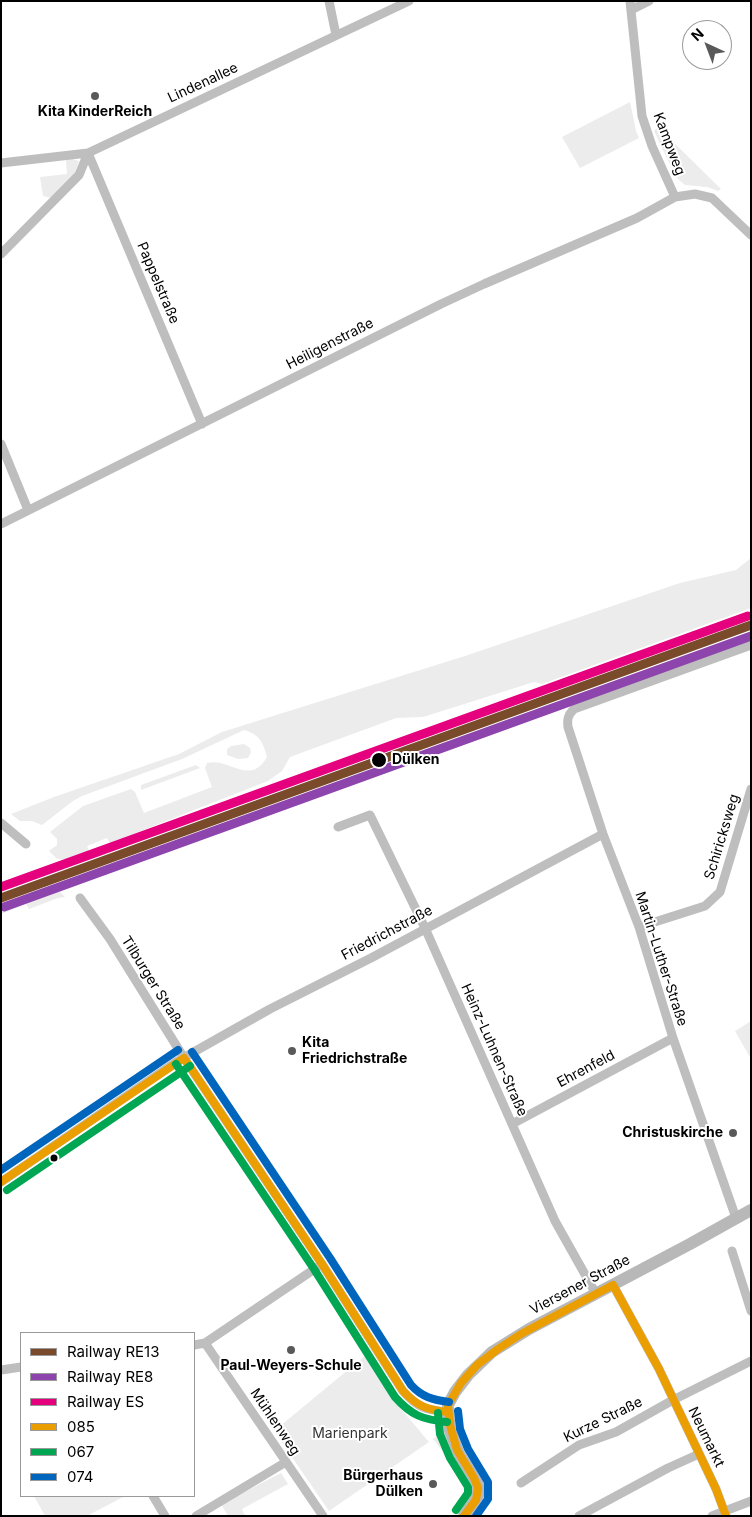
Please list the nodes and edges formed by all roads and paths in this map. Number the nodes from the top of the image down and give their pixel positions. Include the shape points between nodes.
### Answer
1 (329, 1) edge
2 (409, 1) edge
3 (649, 1) edge
4 (631, 6) edge
5 (336, 36) junction
6 (88, 153) junction
7 (1, 162) edge
8 (675, 197) junction
9 (751, 235) edge
10 (1, 254) edge
11 (202, 424) junction
12 (1, 444) edge
13 (28, 510) junction
14 (1, 524) edge
15 (751, 645) edge
16 (751, 789) edge
17 (1, 823) edge
18 (338, 827) dead end
19 (603, 834) junction
20 (26, 844) dead end
21 (80, 898) dead end
22 (638, 927) junction
23 (425, 928) junction
24 (672, 1038) junction
25 (184, 1058) junction
26 (512, 1124) junction
27 (1, 1182) edge
28 (751, 1210) edge
29 (736, 1218) junction
30 (732, 1250) dead end
31 (322, 1264) junction
32 (613, 1285) junction
33 (596, 1294) junction
34 (751, 1311) edge
35 (205, 1343) junction
36 (195, 1344) edge
37 (751, 1361) edge
38 (20, 1367) edge
39 (1, 1370) edge
40 (673, 1400) junction
41 (448, 1412) junction
42 (699, 1454) junction
43 (286, 1462) junction
44 (520, 1483) dead end
45 (154, 1497) edge
46 (751, 1501) edge
47 (725, 1513) edge
48 (165, 1516) edge
49 (196, 1516) edge
50 (323, 1516) edge
51 (464, 1516) edge
52 (579, 1516) edge
53 (712, 1516) edge

1 - 5 street
2 - 5 street, Lindenallee
3 - 4 street, Kampweg
4 - 8 street, Kampweg via 642,116
5 - 6 street, Lindenallee
6 - 7 street, Lindenallee
6 - 10 street via 79,175
6 - 11 street, Pappelstraße
8 - 9 street, Kampweg via 696,194 712,198
8 - 11 street, Heiligenstraße via 637,218 450,300
11 - 13 street, Heiligenstraße
12 - 13 street
13 - 14 street, Heiligenstraße
15 - 19 street, Martin-Luther-Straße via 574,709 569,715 568,727
16 - 22 street, Schiricksweg via 720,892 705,906
17 - 20 street
18 - 23 street, Heinz-Luhnen-Straße via 370,815
19 - 22 street, Martin-Luther-Straße
19 - 23 street, Friedrichstraße
21 - 25 street, Tilburger Straße via 110,939
22 - 24 street, Martin-Luther-Straße
23 - 25 street, Friedrichstraße via 270,1008
23 - 26 street, Heinz-Luhnen-Straße
24 - 26 street, Ehrenfeld
24 - 29 street, Martin-Luther-Straße
25 - 27 street, Friedrichstraße
25 - 31 street, Tilburger Straße
26 - 33 street, Heinz-Luhnen-Straße via 555,1221
28 - 29 main road, Viersener Straße
29 - 32 main road, Viersener Straße
30 - 34 street
31 - 35 street
31 - 41 street, Tilburger Straße via 403,1391 419,1406
32 - 33 main road, Viersener Straße
32 - 40 street
33 - 41 main road, Viersener Straße via 492,1352 455,1392
35 - 36 street
35 - 43 street, Mühlenweg
37 - 40 street, Neumarkt
38 - 39 street
40 - 42 street, Neumarkt
40 - 44 street, Kurze Straße via 616,1432 580,1445
41 - 51 main road via 450,1431 459,1454 478,1484 475,1502
42 - 47 street, Neumarkt
42 - 52 street
43 - 49 street
43 - 50 street, Mühlenweg
45 - 48 street
46 - 47 street
47 - 53 street

